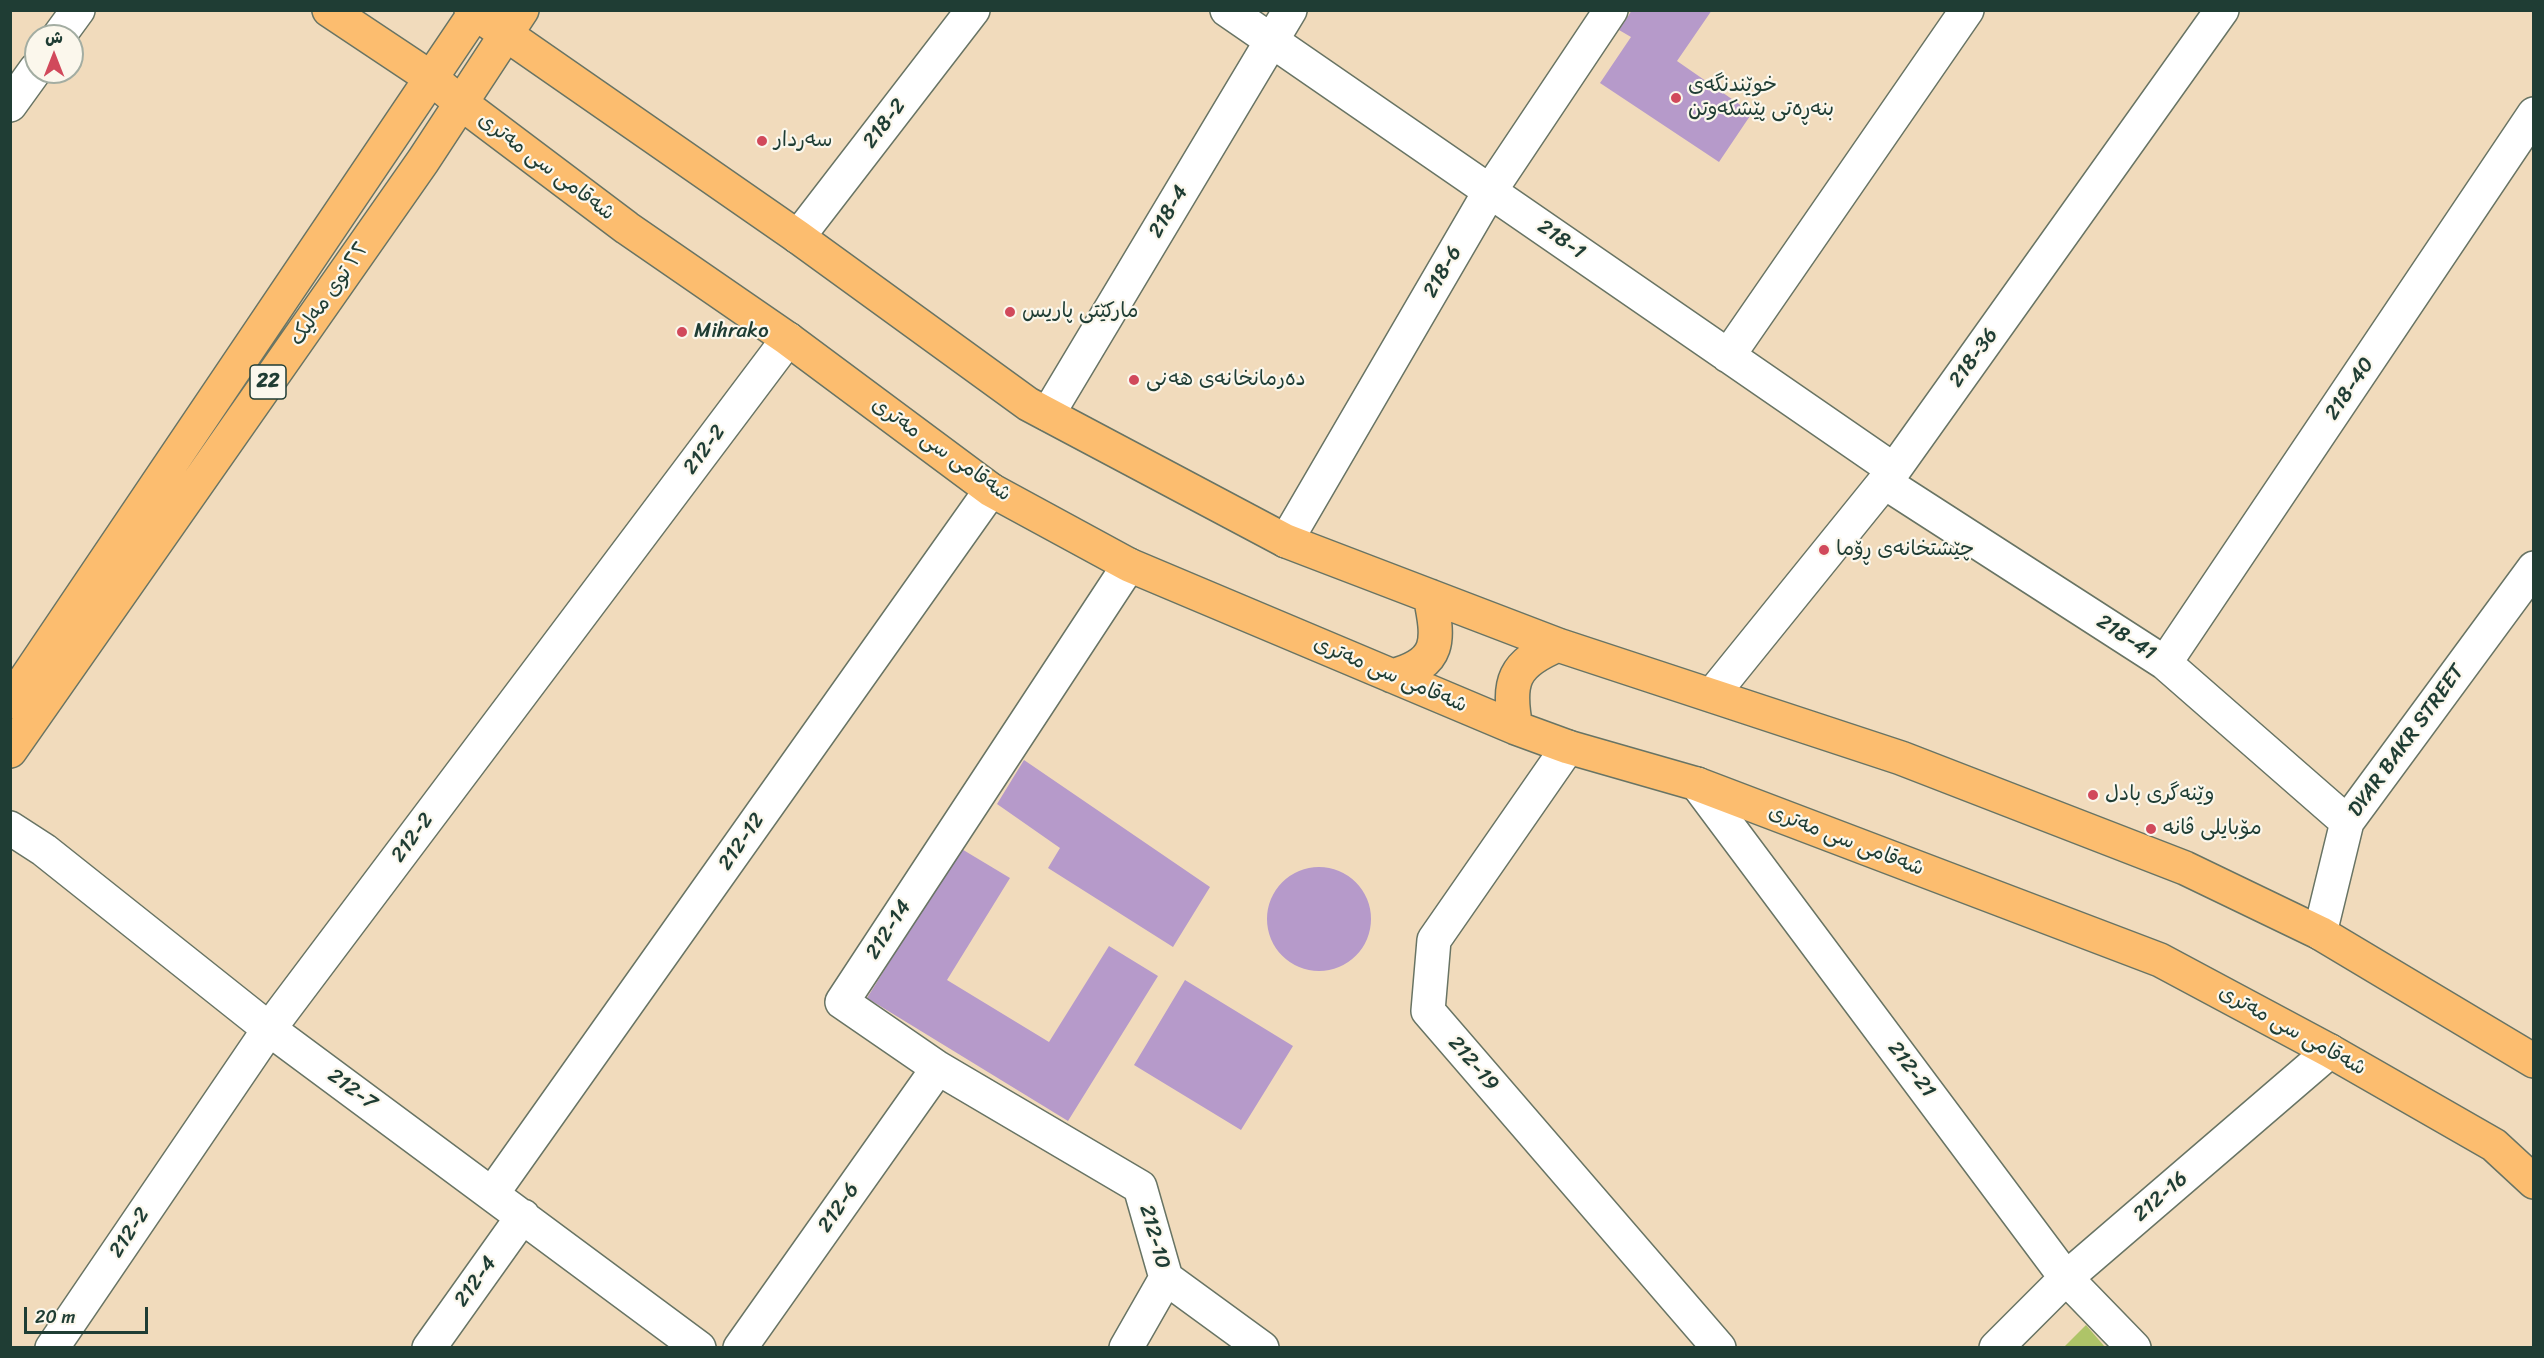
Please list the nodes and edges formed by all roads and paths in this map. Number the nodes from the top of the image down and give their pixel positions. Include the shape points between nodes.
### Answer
1 (78, 10) edge
2 (329, 10) edge
3 (973, 10) edge
4 (1227, 10) edge
5 (1290, 10) edge
6 (1611, 10) edge
7 (1966, 10) edge
8 (2222, 10) edge
9 (475, 11) edge
10 (514, 22) edge
11 (68, 24) edge
12 (1272, 41) junction
13 (431, 78) junction
14 (25, 84) edge
15 (461, 103) junction
16 (10, 105) edge
17 (2534, 114) edge
18 (1490, 191) junction
19 (798, 237) junction
20 (788, 339) junction
21 (1728, 356) junction
22 (1047, 414) junction
23 (1889, 476) junction
24 (991, 490) junction
25 (1286, 542) junction
26 (1129, 565) junction
27 (2528, 588) edge
28 (1430, 596) junction
29 (1558, 645) junction
30 (2165, 663) junction
31 (1392, 676) junction
32 (1712, 695) junction
33 (10, 702) edge
34 (1516, 728) junction
35 (1568, 747) junction
36 (10, 751) edge
37 (1697, 784) junction
38 (2348, 822) junction
39 (10, 828) edge
40 (2320, 933) junction
41 (269, 1029) junction
42 (2330, 1050) junction
43 (2534, 1061) edge
44 (938, 1068) junction
45 (2534, 1182) edge
46 (1140, 1187) joint
47 (492, 1194) junction
48 (523, 1216) junction
49 (1166, 1278) junction
50 (2066, 1278) junction
51 (52, 1347) edge
52 (429, 1347) edge
53 (699, 1347) edge
54 (740, 1347) edge
55 (1126, 1347) edge
56 (1262, 1347) edge
57 (1719, 1347) edge
58 (1996, 1347) edge
59 (2134, 1347) edge

1 - 11 street
2 - 13 main road, شەقامی سی مەتری
3 - 19 street, 218-2
4 - 12 street, 218-1
5 - 12 street, 218-4
6 - 18 street, 218-6
7 - 21 street
8 - 23 street, 218-36
9 - 10 main road
9 - 13 main road, ٢٢ توی مەلیک / 22
10 - 15 main road, ٢٢ توی مەلیک / 22
10 - 19 main road
12 - 18 street, 218-1
12 - 22 street, 218-4
13 - 15 main road, شەقامی سی مەتری
13 - 33 main road, ٢٢ توی مەلیک / 22
14 - 16 street
15 - 20 main road, شەقامی سی مەتری via 627,228
15 - 36 main road, ٢٢ توی مەلیک / 22
17 - 30 street, 218-40
18 - 21 street, 218-1
18 - 25 street, 218-6
19 - 22 main road
20 - 24 main road, شەقامی سی مەتری
20 - 41 street, 212-2
21 - 23 street, 218-1
22 - 25 main road
23 - 30 street, 218-41
23 - 32 street, 218-36
24 - 26 main road, شەقامی سی مەتری
24 - 47 street, 212-12
25 - 28 main road
26 - 31 main road, شەقامی سی مەتری
26 - 44 street, 212-14 via 842,1002
27 - 38 street, DYAR BAKR STREET
28 - 29 main road
28 - 31 main road via 1436,632 1434,647 1425,662 1411,672
29 - 32 main road
29 - 34 main road via 1534,655 1520,669 1511,702
30 - 38 street, 218-41
31 - 34 main road, شەقامی سی مەتری
32 - 40 main road via 1901,758 2174,863
34 - 35 main road, شەقامی سی مەتری
35 - 37 main road, شەقامی سی مەتری
35 - 57 street, 212-19 via 1434,940 1428,1011
37 - 42 main road, شەقامی سی مەتری via 2160,960
37 - 50 street, 212-21
38 - 40 street, DYAR BAKR STREET
39 - 41 street, 212-7 via 44,850
40 - 43 main road
41 - 47 street, 212-7
41 - 51 street, 212-2
42 - 45 main road, شەقامی سی مەتری via 2494,1145
42 - 50 street, 212-16
44 - 46 street, 212-14
44 - 54 street, 212-6
46 - 49 street, 212-10
47 - 48 street, 212-7
48 - 52 street, 212-4
48 - 53 street, 212-7
49 - 55 street, 212-10
49 - 56 street
50 - 58 street, 212-16
50 - 59 street, 212-21

